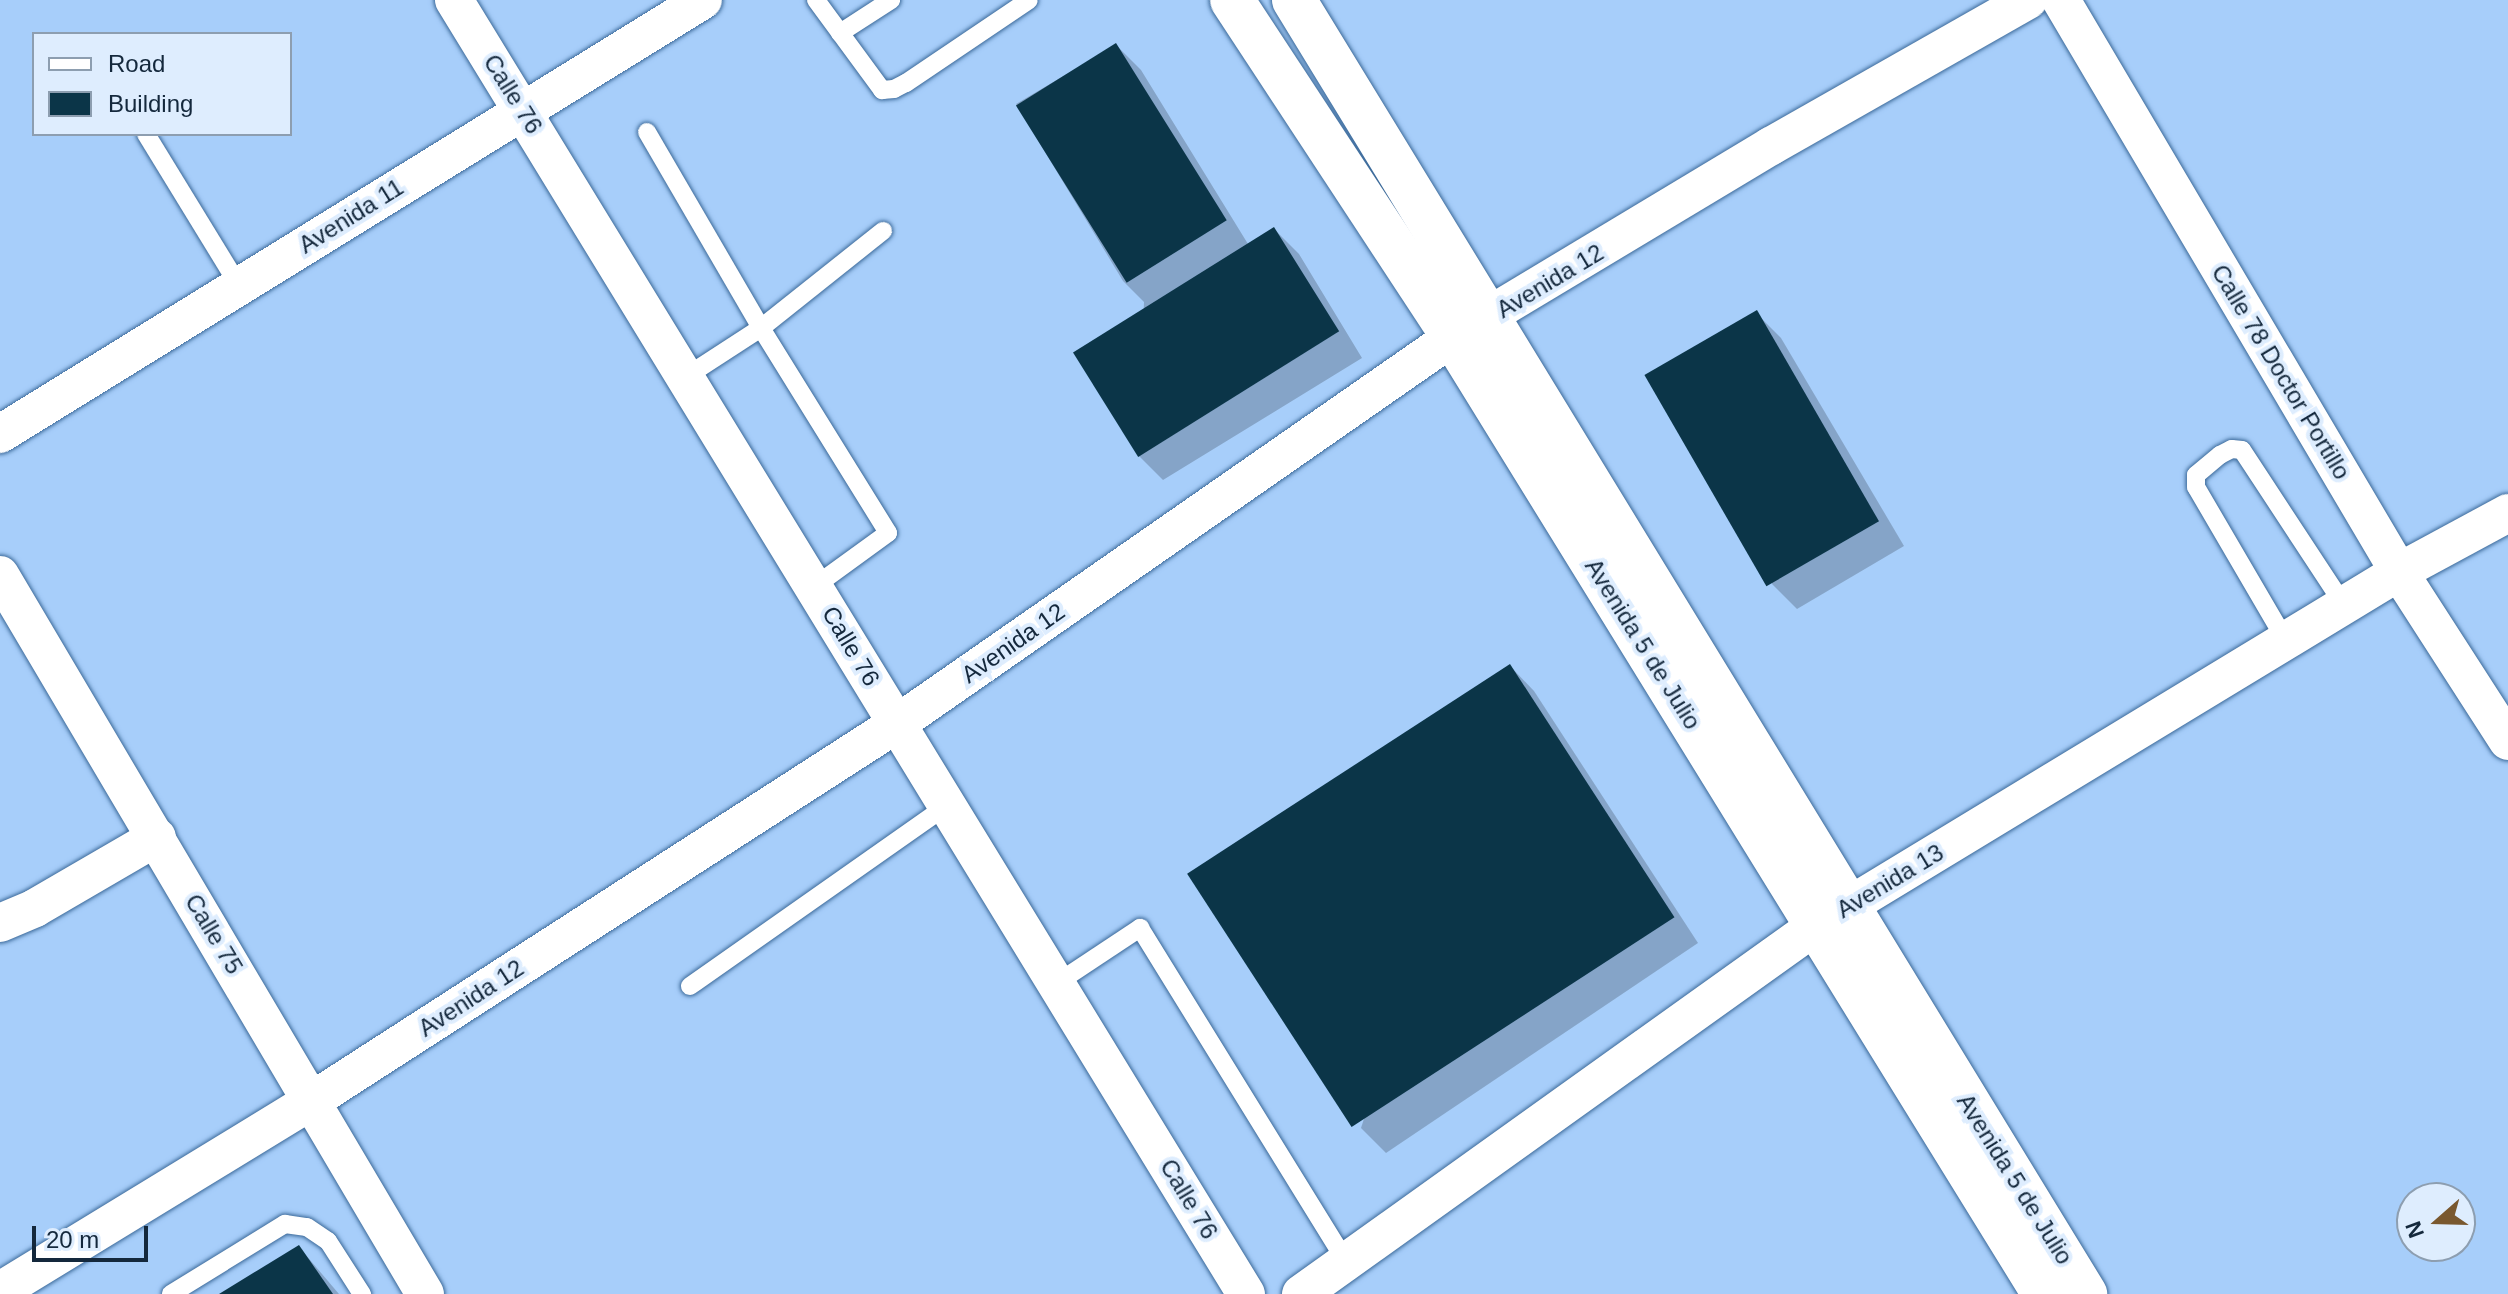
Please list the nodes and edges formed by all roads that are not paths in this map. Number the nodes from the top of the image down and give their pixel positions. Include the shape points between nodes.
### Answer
1 (454, 0) edge
2 (703, 0) edge
3 (816, 0) edge
4 (891, 0) edge
5 (1029, 0) edge
6 (1232, 0) edge
7 (1294, 0) edge
8 (2028, 0) edge
9 (2061, 0) edge
10 (840, 33) junction
11 (523, 108) junction
12 (647, 132) dead end
13 (147, 136) edge
14 (883, 231) dead end
15 (239, 286) junction
16 (761, 328) junction
17 (1470, 328) junction
18 (687, 376) junction
19 (0, 434) edge
20 (2508, 513) edge
21 (2399, 572) junction
22 (0, 575) edge
23 (815, 586) junction
24 (2345, 607) junction
25 (2286, 641) junction
26 (898, 723) junction
27 (2508, 741) edge
28 (948, 805) junction
29 (157, 837) junction
30 (1832, 916) junction
31 (0, 923) edge
32 (1057, 983) junction
33 (690, 986) dead end
34 (313, 1100) junction
35 (1346, 1262) junction
36 (0, 1291) edge
37 (171, 1294) edge
38 (362, 1294) edge
39 (425, 1294) edge
40 (1246, 1294) edge
41 (1301, 1294) edge
42 (2044, 1294) edge
43 (2085, 1294) edge

1 - 11 street, Calle 76
2 - 11 street, Avenida 11
3 - 10 lane
4 - 10 lane
5 - 10 lane via 894,89 882,90
6 - 17 main road, Avenida 5 de Julio
7 - 17 main road, Avenida 5 de Julio
8 - 17 street, Avenida 12 via 1771,146
9 - 21 street, Calle 78 Doctor Portillo
11 - 15 street, Avenida 11
11 - 18 street, Calle 76
12 - 16 lane
13 - 15 lane
14 - 16 lane
15 - 19 street, Avenida 11
16 - 18 lane
16 - 23 lane via 888,533
17 - 26 street, Avenida 12
17 - 30 main road, Avenida 5 de Julio
18 - 23 street, Calle 76
20 - 21 street, Avenida 13
21 - 24 street, Avenida 13
21 - 27 street, Calle 78 Doctor Portillo
22 - 29 street, Calle 75
23 - 26 street, Calle 76
24 - 25 street, Avenida 13
24 - 25 lane via 2242,450 2220,455 2196,475 2196,487
25 - 30 street, Avenida 13
26 - 28 street, Calle 76
26 - 34 street, Avenida 12
28 - 32 street, Calle 76
28 - 33 lane
29 - 31 street
29 - 34 street, Calle 75
30 - 35 street, Avenida 13
30 - 42 main road, Avenida 5 de Julio
30 - 43 main road, Avenida 5 de Julio
32 - 35 lane via 1140,928
32 - 40 street, Calle 76
34 - 36 street, Avenida 12
34 - 39 street, Calle 75
35 - 41 street, Avenida 13
37 - 38 lane via 285,1224 307,1227 328,1241

